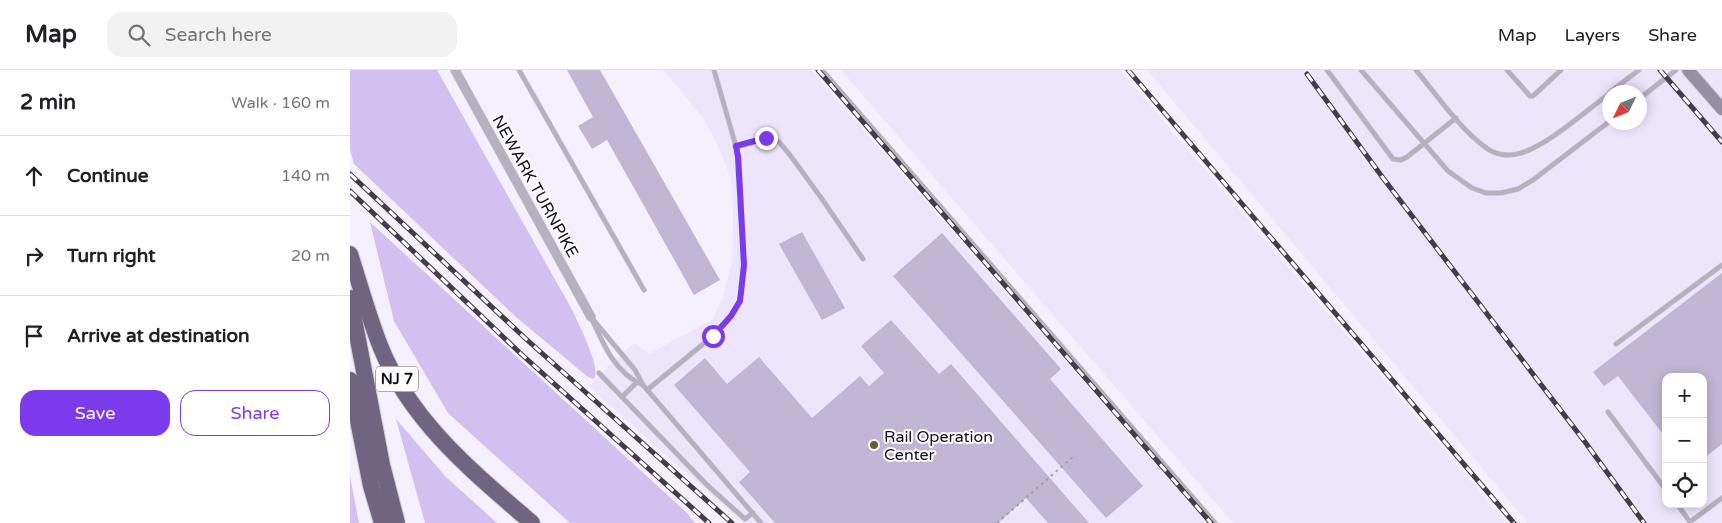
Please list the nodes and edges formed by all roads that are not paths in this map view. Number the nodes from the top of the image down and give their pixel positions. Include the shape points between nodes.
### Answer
1 (455, 70) edge
2 (519, 70) edge
3 (714, 70) edge
4 (822, 70) edge
5 (1327, 70) edge
6 (1361, 70) edge
7 (1416, 70) edge
8 (1507, 70) edge
9 (1562, 70) edge
10 (1639, 70) edge
11 (1676, 70) edge
12 (1688, 70) edge
13 (1620, 85) edge
14 (1647, 93) edge
15 (1602, 99) edge
16 (1722, 109) edge
17 (1456, 118) junction
18 (1602, 127) edge
19 (1424, 143) junction
20 (736, 146) junction
21 (350, 254) edge
22 (863, 259) dead end
23 (1722, 265) edge
24 (644, 290) dead end
25 (350, 298) edge
26 (591, 317) junction
27 (1616, 344) dead end
28 (599, 373) dead end
29 (350, 380) edge
30 (637, 382) junction
31 (643, 385) junction
32 (647, 390) junction
33 (622, 397) junction
34 (1608, 412) dead end
35 (1662, 485) edge
36 (371, 486) junction
37 (1722, 498) edge
38 (1679, 508) edge
39 (753, 513) junction
40 (377, 523) edge
41 (382, 523) edge
42 (397, 523) edge
43 (532, 523) edge
44 (761, 523) edge
45 (1215, 523) edge
46 (1690, 523) edge

1 - 26 street, NEWARK TURNPIKE
2 - 24 lane
3 - 20 lane
4 - 45 lane
5 - 19 lane via 1393,159 1406,158
6 - 19 lane
7 - 17 lane
8 - 9 lane via 1530,96
10 - 13 lane
11 - 14 lane
12 - 16 main road
15 - 17 lane via 1536,147 1520,154 1504,156 1486,148
17 - 19 lane
18 - 19 lane via 1533,180 1501,194 1472,188 1448,172
20 - 22 lane via 766,138 779,142
20 - 32 lane via 744,265 740,301 713,336
21 - 43 highway, NJ 7 via 381,348 398,381 432,430 462,462
23 - 27 lane
25 - 42 highway via 382,465
26 - 30 lane via 614,362
26 - 31 lane via 635,370
28 - 33 lane
29 - 36 highway, NJ 7
30 - 31 lane
30 - 33 lane
31 - 32 lane
32 - 39 lane
33 - 39 lane via 744,519
34 - 35 lane
36 - 40 highway, NJ 7
36 - 41 highway
37 - 46 lane
38 - 46 lane
39 - 44 lane

